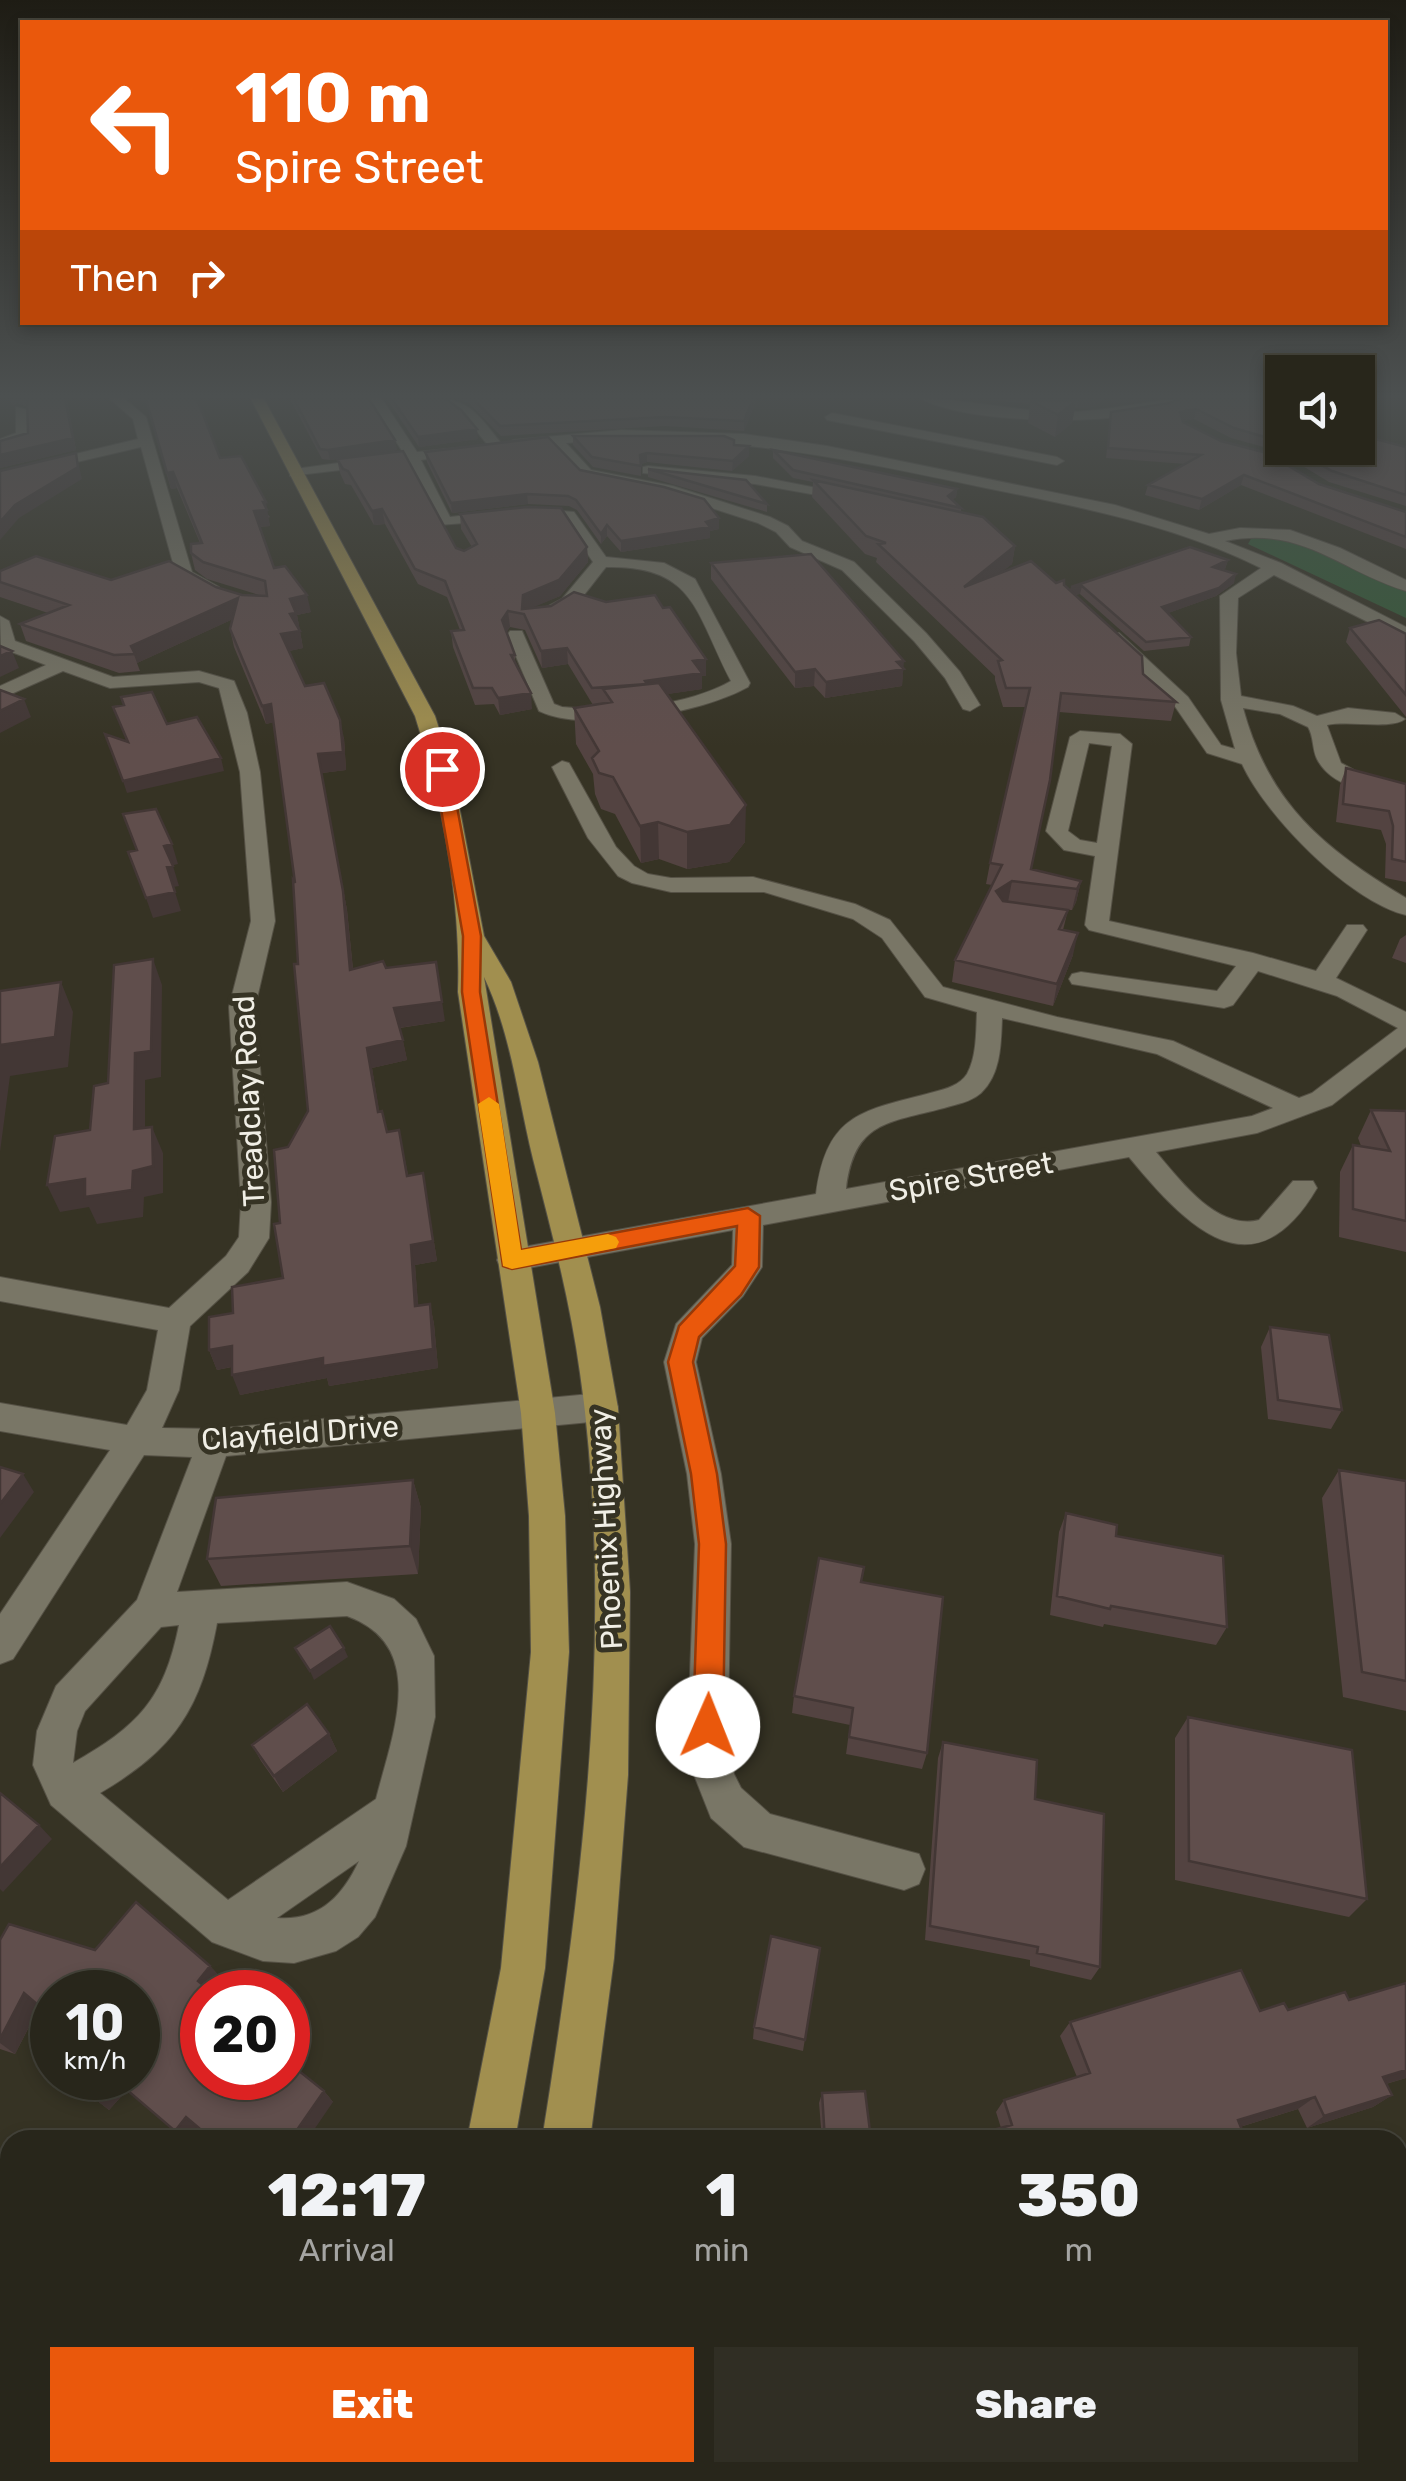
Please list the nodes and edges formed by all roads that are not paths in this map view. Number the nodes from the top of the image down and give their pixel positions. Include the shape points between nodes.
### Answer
1 (168, 515) edge
2 (317, 515) edge
3 (442, 515) edge
4 (519, 515) edge
5 (564, 515) edge
6 (749, 515) edge
7 (1131, 515) edge
8 (1161, 515) edge
9 (1156, 521) junction
10 (1210, 539) junction
11 (600, 562) junction
12 (1275, 567) junction
13 (1406, 586) edge
14 (230, 596) edge
15 (532, 618) edge
16 (0, 621) edge
17 (1099, 625) edge
18 (1406, 634) edge
19 (516, 635) dead end
20 (61, 665) junction
21 (0, 693) edge
22 (1231, 700) junction
23 (970, 706) dead end
24 (1395, 719) dead end
25 (1314, 722) junction
26 (1247, 759) junction
27 (562, 767) dead end
28 (1406, 793) edge
29 (1108, 851) junction
30 (1406, 908) edge
31 (1354, 930) dead end
32 (472, 936) junction
33 (1253, 960) junction
34 (1081, 978) dead end
35 (1321, 982) junction
36 (990, 1009) junction
37 (1406, 1022) edge
38 (1406, 1034) edge
39 (1298, 1108) junction
40 (1137, 1148) junction
41 (1303, 1188) dead end
42 (830, 1201) junction
43 (748, 1216) junction
44 (571, 1250) junction
45 (512, 1260) junction
46 (0, 1290) edge
47 (175, 1320) junction
48 (601, 1407) junction
49 (538, 1413) junction
50 (0, 1418) edge
51 (138, 1440) junction
52 (214, 1443) junction
53 (201, 1608) junction
54 (152, 1610) junction
55 (0, 1646) edge
56 (65, 1791) junction
57 (393, 1812) junction
58 (904, 1870) dead end
59 (227, 1927) junction
60 (494, 2130) edge
61 (568, 2130) edge

1 - 14 street via 184,574
2 - 32 main road, Phoenix Highway via 425,716 442,769
3 - 4 street via 449,528
5 - 11 street
6 - 23 street via 848,566 920,637
7 - 9 street
8 - 9 street
9 - 10 street
10 - 12 street
10 - 13 street via 1288,532
11 - 15 street via 568,604
11 - 19 street via 661,566 689,583 741,683 721,695 561,716 546,707
12 - 18 street
12 - 22 street via 1229,596
16 - 20 street, Treadclay Road via 7,644
17 - 26 street via 1169,688 1214,749
20 - 21 street
20 - 47 street, Treadclay Road via 127,685 214,678 227,686 236,708 251,777 264,921 244,978 242,1007 254,1238 218,1284
22 - 25 street
22 - 26 street
24 - 25 street via 1348,714
25 - 28 street via 1338,770
26 - 30 street via 1272,804 1308,841
27 - 36 street via 626,872 687,886 758,884 866,915 896,939 920,982
29 - 29 street via 1066,843 1057,831 1080,736 1122,744
29 - 33 street via 1088,924
31 - 35 street
32 - 44 main road, Phoenix Highway via 489,958 520,1053
32 - 45 main road, Phoenix Highway via 471,992
33 - 34 street via 1224,1000
33 - 35 street
35 - 37 street
36 - 39 street via 1164,1047
36 - 42 street via 974,1084 857,1124 840,1146
38 - 39 street, Spire Street via 1322,1099
39 - 40 street, Spire Street via 1257,1124
40 - 41 street via 1200,1215 1236,1231 1264,1231
40 - 42 street, Spire Street
42 - 43 street, Spire Street
43 - 44 street, Spire Street
43 - 58 street via 747,1267 688,1333 680,1362 713,1544 708,1726 714,1775 726,1803 759,1832
44 - 45 street, Spire Street
44 - 48 main road, Phoenix Highway
45 - 49 main road, Phoenix Highway
46 - 47 street
47 - 51 street via 164,1390
48 - 49 street, Clayfield Drive
48 - 61 main road, Phoenix Highway via 612,1554 611,1748 590,1989
49 - 52 street, Clayfield Drive
49 - 60 main road, Phoenix Highway via 550,1652 524,1968
50 - 51 street, Clayfield Drive
51 - 52 street, Clayfield Drive
51 - 55 street
52 - 54 street
53 - 54 street
53 - 56 street via 184,1690 159,1728
53 - 57 street via 347,1599 370,1604 406,1628 417,1665 415,1700
54 - 56 street via 70,1698 56,1732 53,1765
56 - 59 street
57 - 59 street
57 - 59 street via 375,1882 360,1906 334,1926 308,1942 282,1943

